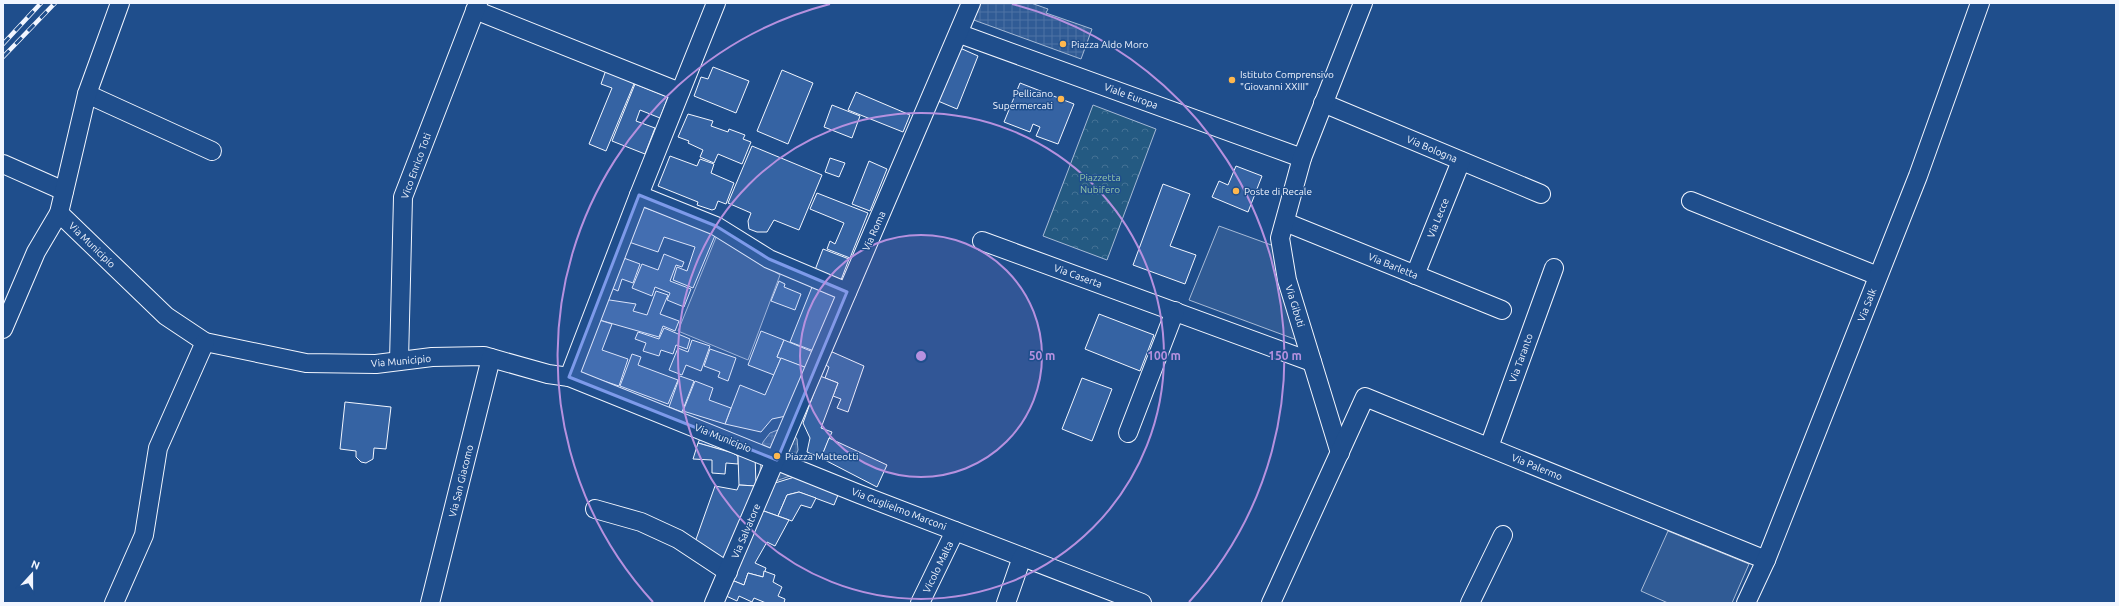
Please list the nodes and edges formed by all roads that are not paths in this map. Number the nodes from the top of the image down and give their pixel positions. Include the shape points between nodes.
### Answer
1 (120, 3) edge
2 (716, 3) edge
3 (971, 3) edge
4 (1363, 3) edge
5 (1980, 3) edge
6 (476, 6) edge
7 (960, 34) junction
8 (680, 92) junction
9 (87, 94) junction
10 (1323, 103) junction
11 (212, 151) dead end
12 (1302, 158) junction
13 (1461, 161) junction
14 (3, 164) edge
15 (64, 191) junction
16 (1541, 194) dead end
17 (639, 195) junction
18 (1691, 202) dead end
19 (59, 213) junction
20 (1285, 222) junction
21 (982, 241) dead end
22 (1554, 268) dead end
23 (1415, 275) junction
24 (1878, 276) junction
25 (847, 292) junction
26 (1502, 310) dead end
27 (1175, 312) junction
28 (3, 329) edge
29 (205, 342) junction
30 (491, 358) junction
31 (399, 361) junction
32 (1312, 362) junction
33 (570, 377) junction
34 (1128, 433) dead end
35 (1489, 447) junction
36 (1340, 453) junction
37 (777, 460) junction
38 (595, 509) dead end
39 (955, 531) junction
40 (1503, 535) dead end
41 (1022, 557) junction
42 (1766, 560) junction
43 (728, 572) junction
44 (114, 603) edge
45 (430, 603) edge
46 (714, 603) edge
47 (920, 603) edge
48 (1006, 603) edge
49 (1142, 603) edge
50 (1271, 603) edge
51 (1470, 603) edge
52 (1746, 603) edge

1 - 9 street
2 - 8 street
3 - 7 street, Via Roma
4 - 10 street, Via Gibuti
5 - 24 street, Via Salk via 1918,176
6 - 8 street
6 - 31 street, Vico Enrico Toti via 403,197
7 - 12 street, Viale Europa
7 - 25 street, Via Roma
8 - 17 street
9 - 11 street
9 - 15 street
10 - 12 street, Via Gibuti
10 - 13 street, Via Bologna
12 - 20 street, Via Gibuti
13 - 16 street, Via Bologna
13 - 23 street, Via Lecce
14 - 15 street
15 - 19 street
17 - 25 street via 716,226 770,259
17 - 33 street
18 - 24 street
19 - 28 street via 36,252
19 - 29 street, Via Municipio via 166,316
20 - 23 street, Via Barletta
20 - 32 street, Via Gibuti via 1280,238 1287,280
21 - 27 street, Via Caserta
22 - 35 street, Via Taranto
23 - 26 street, Via Barletta
24 - 42 street, Via Salk
25 - 37 street, Via Roma
27 - 32 street, Via Caserta
27 - 34 street
29 - 31 street, Via Municipio via 306,363 376,364
29 - 44 street via 158,448 144,535
30 - 31 street, Via Municipio via 484,356
30 - 33 street, Via Municipio via 548,374
30 - 45 street, Via San Giacomo
32 - 36 street, Via Gibuti
33 - 37 street, Via Municipio
35 - 36 street, Via Palermo via 1365,397
35 - 42 street, Via Palermo
36 - 50 street
37 - 39 street, Via Guglielmo Marconi
37 - 43 street, Via Salvatore
38 - 43 street via 641,522 678,539
39 - 41 street, Via Guglielmo Marconi
39 - 47 street, Vicolo Malta
40 - 51 street
41 - 48 street
41 - 49 street, Via Guglielmo Marconi
42 - 52 street, Via Salk
43 - 46 street, Via Salvatore

